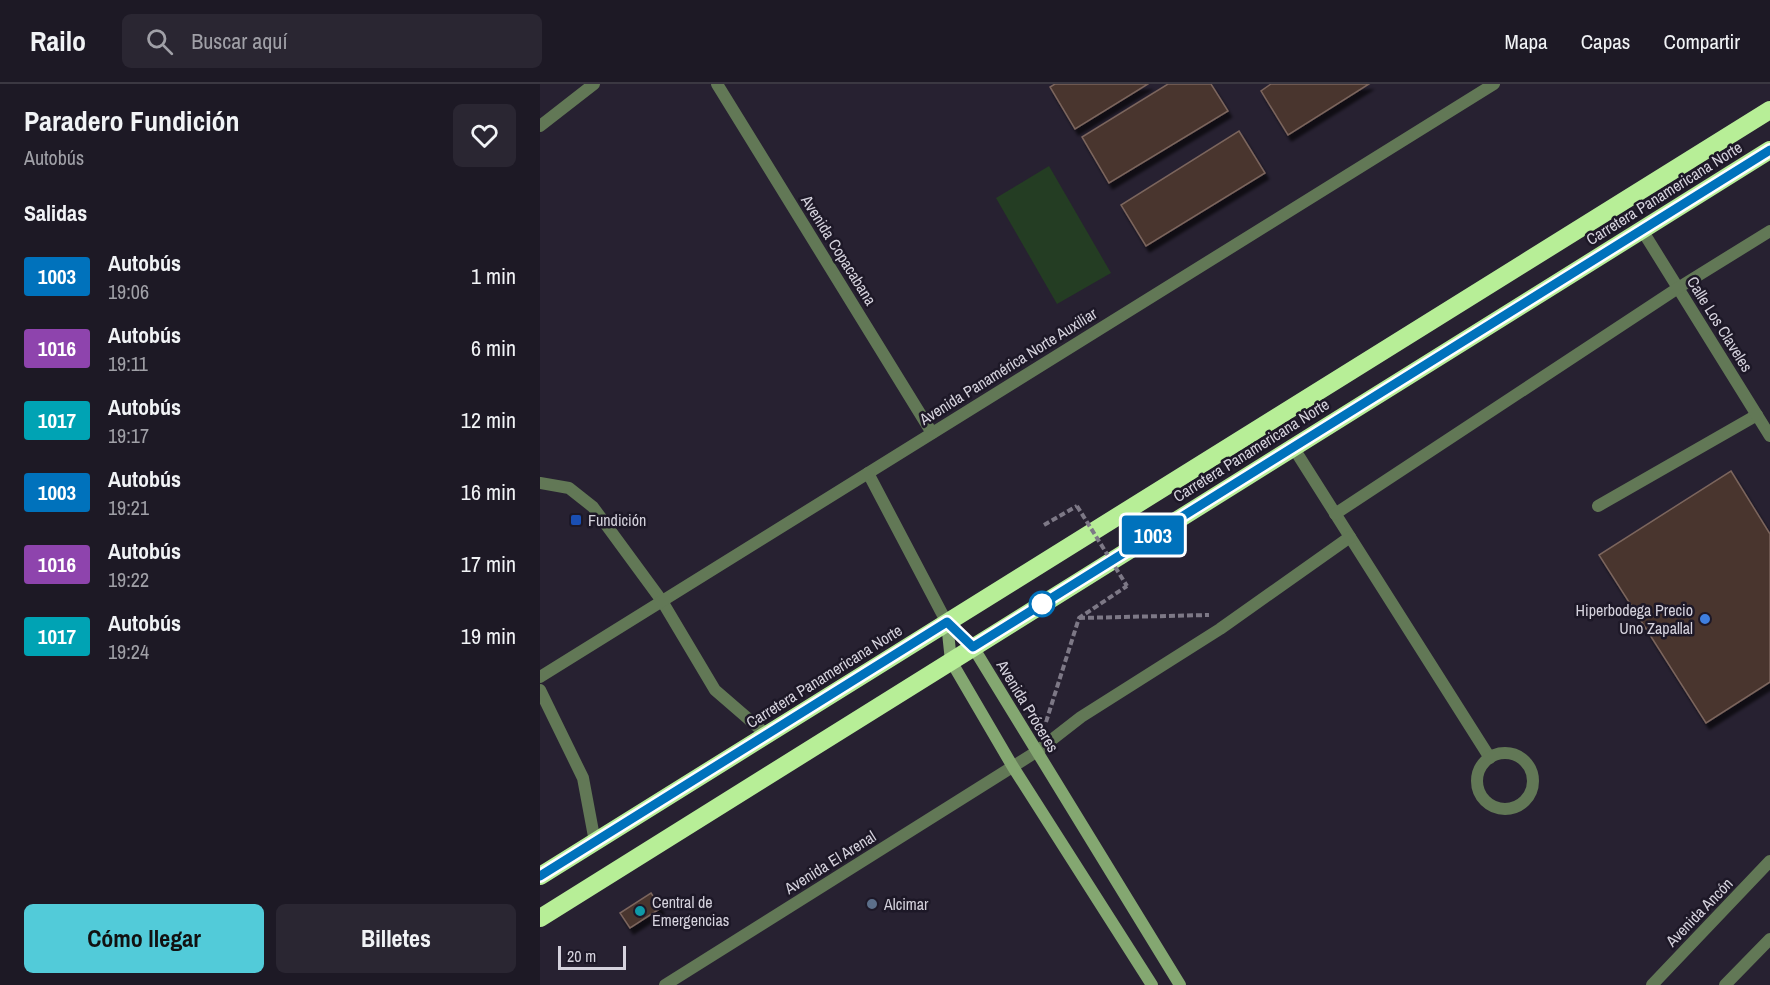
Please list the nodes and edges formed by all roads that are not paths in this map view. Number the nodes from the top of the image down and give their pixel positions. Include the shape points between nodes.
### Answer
1 (594, 84) edge
2 (717, 84) edge
3 (1494, 84) edge
4 (1770, 110) edge
5 (540, 126) edge
6 (1770, 150) edge
7 (1642, 230) junction
8 (1770, 231) edge
9 (1678, 288) junction
10 (1757, 415) junction
11 (932, 433) junction
12 (1770, 436) edge
13 (1293, 447) junction
14 (868, 473) junction
15 (540, 483) edge
16 (1598, 506) dead end
17 (1335, 514) junction
18 (1350, 537) junction
19 (662, 601) junction
20 (947, 622) junction
21 (973, 647) junction
22 (951, 661) junction
23 (540, 677) edge
24 (540, 690) edge
25 (767, 735) junction
26 (1036, 752) junction
27 (1490, 758) junction
28 (1013, 767) junction
29 (595, 842) junction
30 (1770, 861) edge
31 (540, 876) edge
32 (540, 918) edge
33 (1770, 939) edge
34 (665, 985) edge
35 (1152, 985) edge
36 (1180, 985) edge
37 (1652, 985) edge
38 (1725, 985) edge

1 - 5 street
2 - 11 street, Avenida Copacabana
3 - 11 street, Avenida Panamérica Norte Auxiliar
4 - 20 highway, Carretera Panamericana Norte
6 - 7 highway, Carretera Panamericana Norte
7 - 9 street, Calle Los Claveles
7 - 13 highway, Carretera Panamericana Norte
8 - 9 street
9 - 10 street, Calle Los Claveles
9 - 17 street
10 - 12 street, Calle Los Claveles
10 - 16 street
11 - 14 street, Avenida Panamérica Norte Auxiliar
13 - 17 street
13 - 21 highway, Carretera Panamericana Norte
14 - 19 street, Avenida Panamérica Norte Auxiliar
14 - 20 street
15 - 19 street via 569,488 593,507
17 - 18 street
18 - 26 street, Avenida El Arenal via 1220,629 1081,717
18 - 27 street
19 - 23 street, Avenida Panamérica Norte Auxiliar
19 - 25 street via 715,690
20 - 21 street, Avenida Próceres
20 - 22 street
20 - 25 highway, Carretera Panamericana Norte
21 - 22 highway, Carretera Panamericana Norte
21 - 26 street, Avenida Próceres
22 - 28 street
22 - 32 highway, Carretera Panamericana Norte
24 - 29 street via 583,778
25 - 29 highway, Carretera Panamericana Norte
26 - 28 street, Avenida El Arenal
26 - 36 street, Avenida Próceres
27 - 27 street via 1479,773 1479,792 1492,806 1501,809 1520,805 1532,790 1531,771 1518,756 1500,754
28 - 34 street, Avenida El Arenal
28 - 35 street
29 - 31 highway, Carretera Panamericana Norte
30 - 37 street, Avenida Ancón
33 - 38 street

